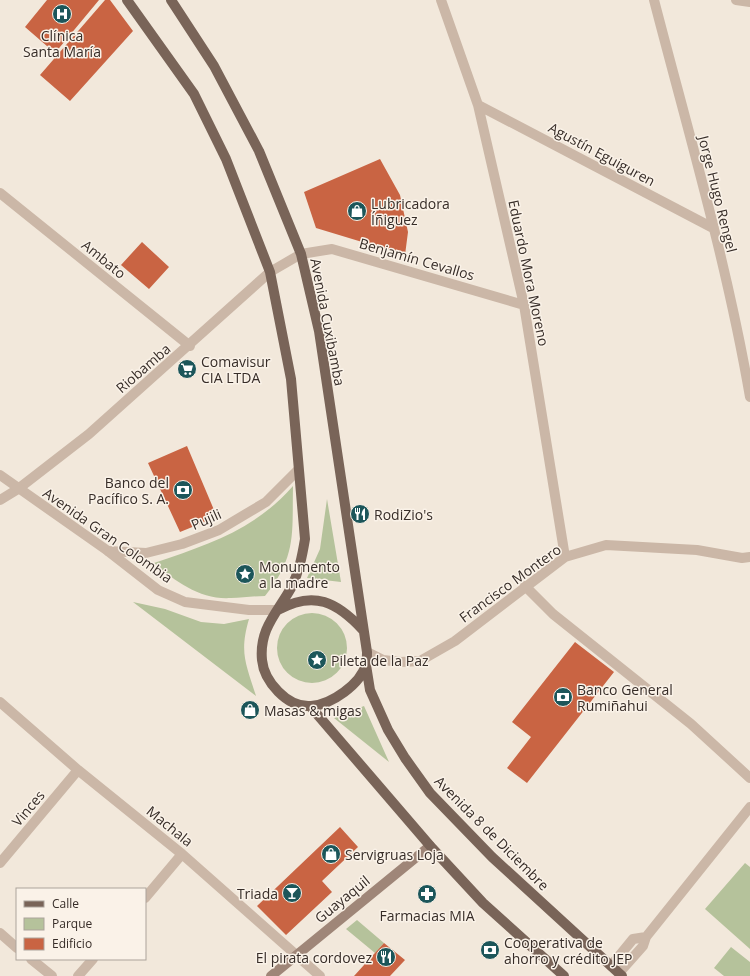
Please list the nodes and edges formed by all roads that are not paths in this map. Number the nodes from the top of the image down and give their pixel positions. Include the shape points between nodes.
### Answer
1 (127, 0) edge
2 (171, 0) edge
3 (441, 0) edge
4 (654, 0) edge
5 (736, 0) edge
6 (750, 2) edge
7 (478, 105) junction
8 (0, 193) edge
9 (713, 228) junction
10 (301, 254) junction
11 (270, 272) junction
12 (524, 305) junction
13 (190, 346) junction
14 (750, 397) edge
15 (298, 470) junction
16 (0, 475) edge
17 (18, 489) junction
18 (0, 500) edge
19 (108, 551) junction
20 (565, 557) junction
21 (750, 557) edge
22 (525, 586) junction
23 (278, 610) junction
24 (363, 630) junction
25 (367, 652) junction
26 (366, 665) junction
27 (0, 702) edge
28 (310, 706) junction
29 (78, 770) junction
30 (750, 778) edge
31 (750, 807) edge
32 (430, 846) junction
33 (182, 854) junction
34 (0, 863) edge
35 (146, 897) edge
36 (0, 933) edge
37 (646, 938) junction
38 (16, 947) edge
39 (296, 954) junction
40 (32, 960) edge
41 (92, 960) edge
42 (611, 966) junction
43 (621, 975) edge
44 (52, 976) edge
45 (78, 976) edge
46 (271, 976) edge
47 (320, 976) edge
48 (564, 976) edge

1 - 11 main road via 194,94 226,159
2 - 10 main road, Avenida Cuxibamba via 214,66 259,151
3 - 7 street, Eduardo Mora Moreno
4 - 9 street, Jorge Hugo Rengel
5 - 6 street
7 - 9 street, Agustín Eguiguren
7 - 12 street, Eduardo Mora Moreno
8 - 13 street, Ambato
9 - 14 street, Jorge Hugo Rengel
10 - 11 street, Riobamba
10 - 12 street, Benjamín Cevallos via 332,249
10 - 24 main road, Avenida Cuxibamba via 319,331
11 - 13 street, Riobamba
11 - 15 main road via 291,379
12 - 20 street, Eduardo Mora Moreno
13 - 17 street, Riobamba via 89,434
15 - 19 street, Pujili via 266,502 220,530 182,544 146,553
15 - 23 main road via 306,539 301,566
16 - 17 street, Avenida Gran Colombia
17 - 18 street, Riobamba
17 - 19 street, Avenida Gran Colombia
19 - 23 street, Avenida Gran Colombia via 158,590 185,602 249,610
20 - 21 street, Francisco Montero via 606,545 697,550 742,558
20 - 22 street, Francisco Montero
22 - 25 street, Francisco Montero via 455,641 420,662 383,660
22 - 30 street via 553,614 691,724
23 - 24 main road via 293,602 315,599 343,612
23 - 28 main road via 267,625 263,640 262,659 265,673 275,688 288,699
24 - 25 main road
25 - 26 main road
26 - 28 main road via 347,690 336,698
26 - 42 main road, Avenida 8 de Diciembre via 370,690 388,730 430,793 492,857
27 - 29 street, Machala
28 - 32 main road
29 - 33 street, Machala
29 - 34 street, Vinces
31 - 37 street
32 - 39 main road, Guayaquil
32 - 48 main road via 483,903
33 - 35 street
33 - 39 street, Machala
36 - 38 street
37 - 42 street via 633,939
37 - 43 street
39 - 46 main road, Guayaquil
39 - 47 street, Machala
40 - 44 street
41 - 45 street
42 - 43 main road, Avenida 8 de Diciembre

